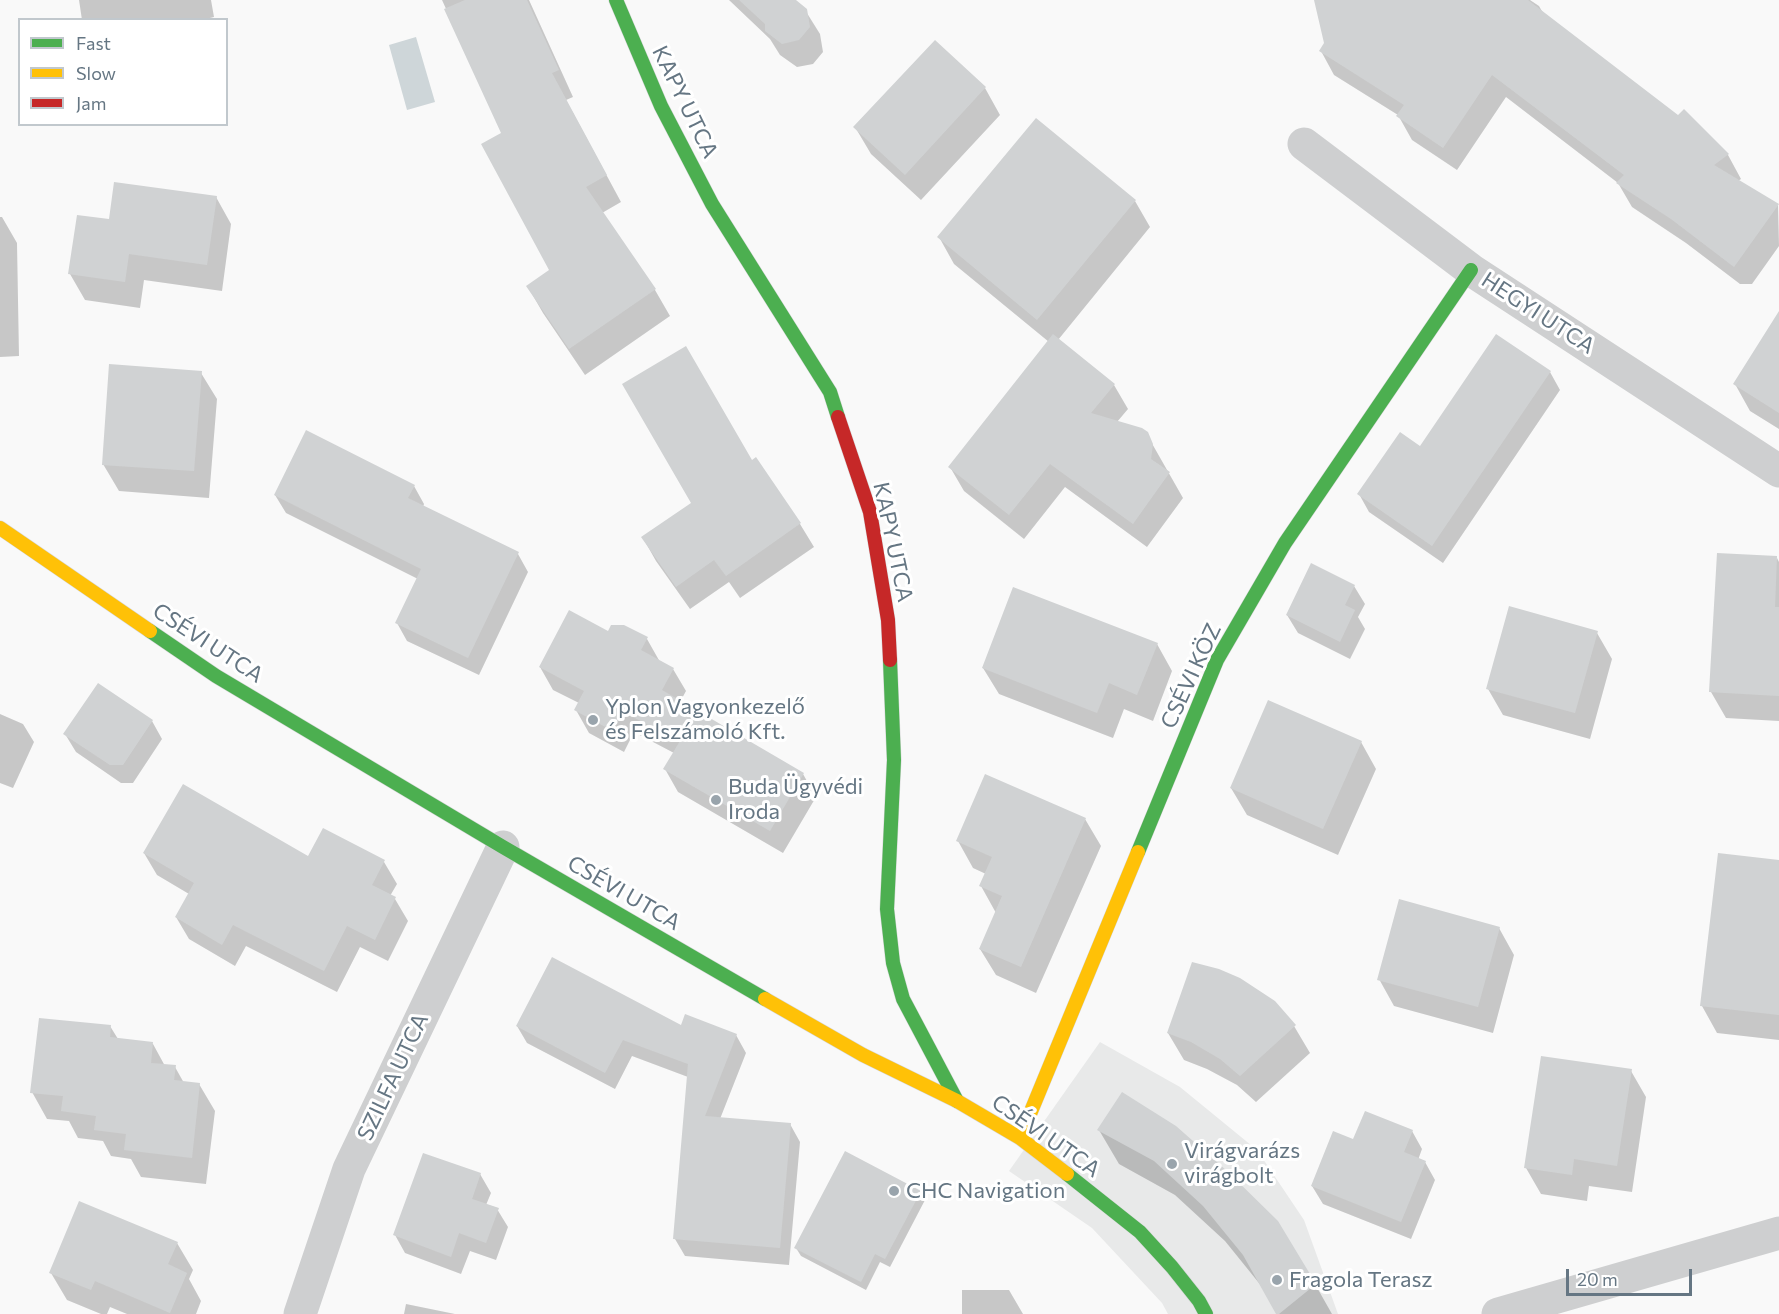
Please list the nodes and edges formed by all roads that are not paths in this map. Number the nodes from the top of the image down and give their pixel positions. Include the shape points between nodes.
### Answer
1 (616, 0) edge
2 (1304, 144) dead end
3 (1471, 270) junction
4 (1779, 471) edge
5 (0, 528) edge
6 (503, 848) junction
7 (957, 1101) junction
8 (1020, 1138) junction
9 (1779, 1233) edge
10 (300, 1314) edge
11 (1206, 1314) edge
12 (1498, 1314) edge

1 - 7 street, KAPY UTCA via 660,106 712,204 830,392 870,512 888,620 894,760 887,909 893,963 903,999
2 - 3 street, HEGYI UTCA
3 - 4 street, HEGYI UTCA
3 - 8 street, CSÉVI KÖZ via 1285,543 1217,660
5 - 6 street, CSÉVI UTCA via 216,676
6 - 7 street, CSÉVI UTCA via 863,1055
6 - 10 street, SZILFA UTCA via 349,1169
7 - 8 street, CSÉVI UTCA
8 - 11 street, CSÉVI UTCA via 1140,1232
9 - 12 street

